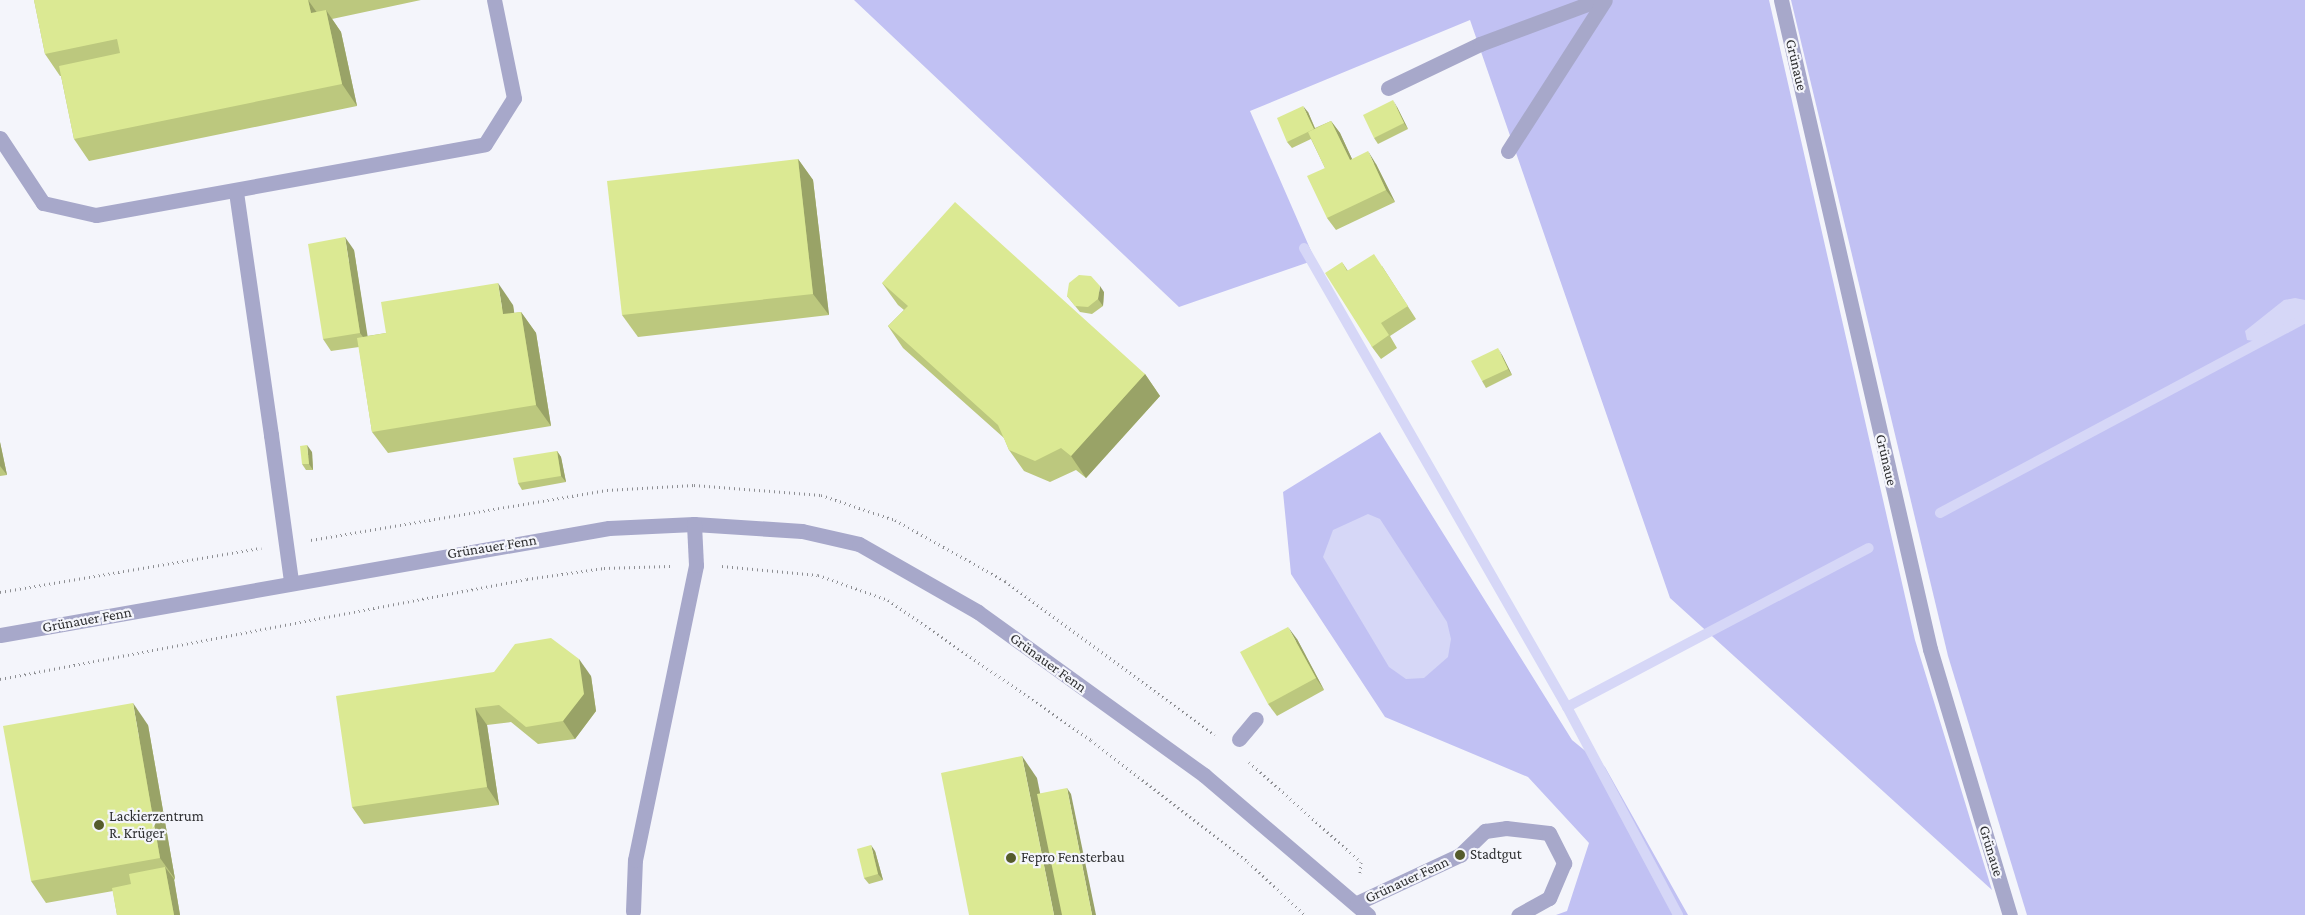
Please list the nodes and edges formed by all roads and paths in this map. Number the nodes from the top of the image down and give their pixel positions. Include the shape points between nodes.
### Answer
1 (494, 0) edge
2 (1598, 0) edge
3 (1605, 0) edge
4 (1781, 0) edge
5 (1388, 88) dead end
6 (0, 138) edge
7 (1508, 151) dead end
8 (236, 192) junction
9 (694, 524) junction
10 (286, 544) junction
11 (291, 581) junction
12 (0, 592) edge
13 (0, 635) edge
14 (1256, 719) dead end
15 (1239, 739) dead end
16 (1224, 742) dead end
17 (1245, 759) dead end
18 (1356, 903) junction
19 (633, 911) dead end
20 (1368, 915) edge
21 (1518, 915) edge
22 (2010, 915) edge

1 - 8 street via 514,98 485,144
2 - 5 street via 1480,44
3 - 7 street
4 - 22 street, Grünaue via 1930,649
6 - 8 street via 43,203 96,215
8 - 10 street
9 - 11 street, Grünauer Fenn via 609,528
9 - 18 street, Grünauer Fenn via 802,530 859,544 911,571 978,612 1204,775
9 - 19 street via 696,565 637,850
10 - 11 street
10 - 12 path
10 - 16 path via 607,490 694,485 821,495 895,520 1005,581
11 - 13 street, Grünauer Fenn
14 - 15 street
17 - 18 path via 1361,862
18 - 20 street, Grünauer Fenn
18 - 21 street, Grünauer Fenn via 1460,856 1486,831 1506,828 1549,833 1564,863 1549,898

